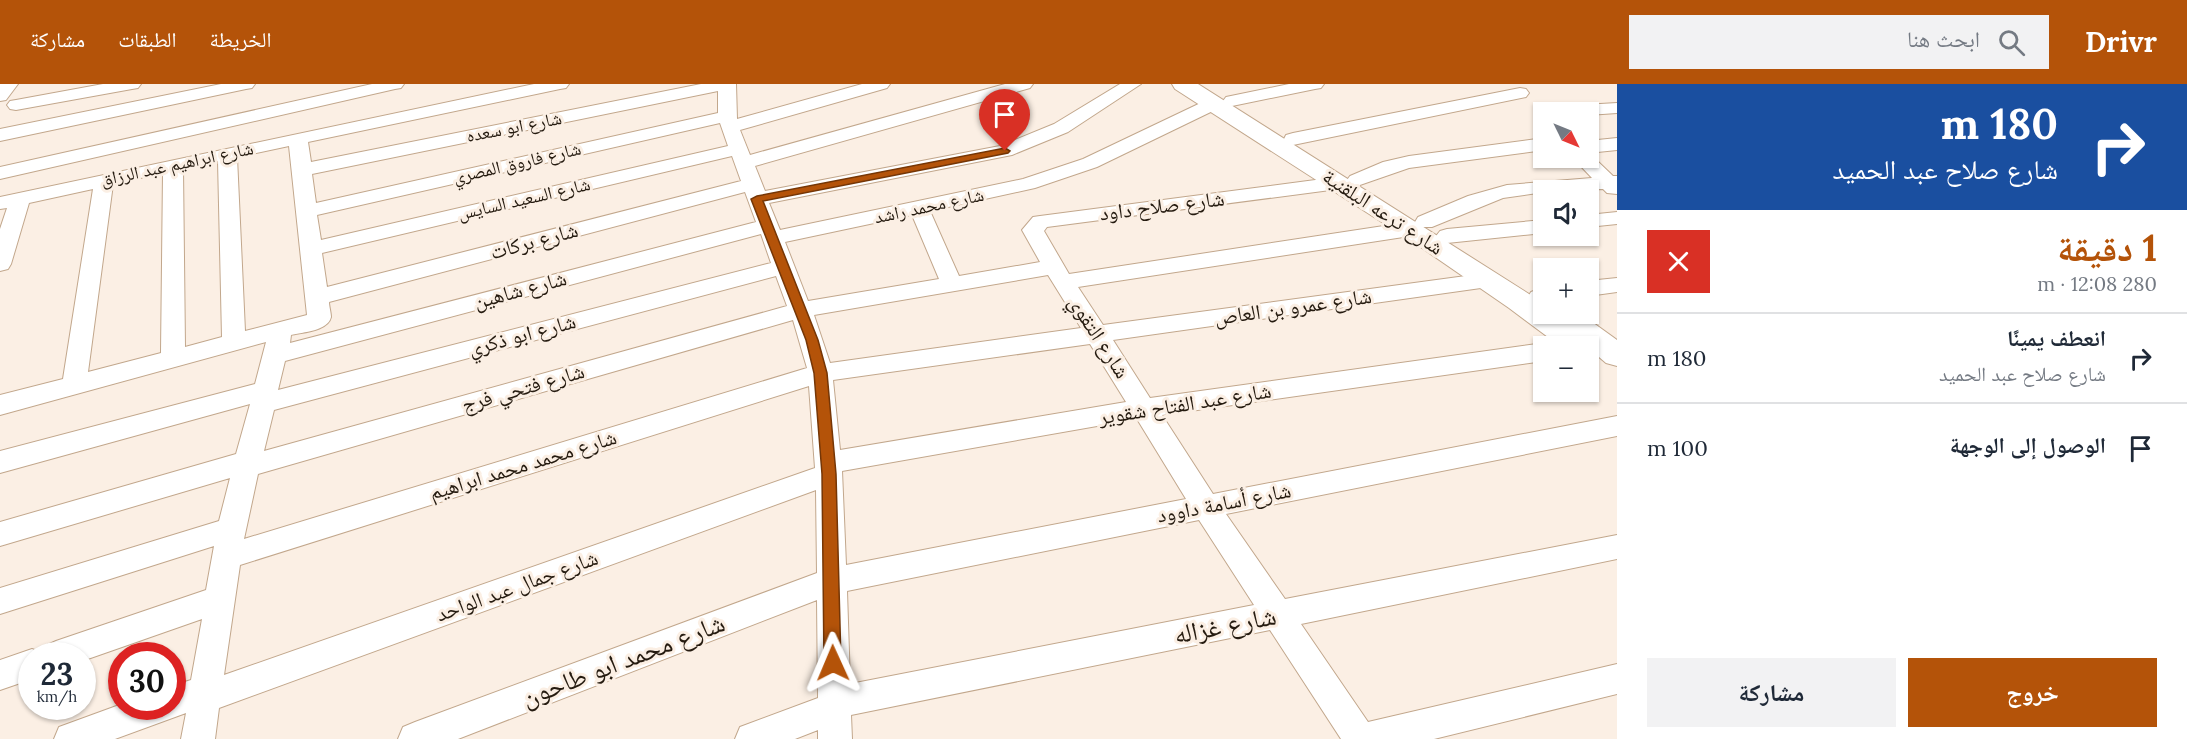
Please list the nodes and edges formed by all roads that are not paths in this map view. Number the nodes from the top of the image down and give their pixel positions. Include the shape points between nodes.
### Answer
1 (9, 84) edge
2 (32, 84) edge
3 (132, 84) edge
4 (246, 84) edge
5 (395, 84) edge
6 (461, 84) edge
7 (560, 84) edge
8 (881, 84) edge
9 (1024, 84) edge
10 (1132, 84) edge
11 (1183, 84) edge
12 (1315, 84) edge
13 (730, 85) edge
14 (1520, 89) edge
15 (341, 90) edge
16 (0, 96) edge
17 (1216, 96) edge
18 (472, 101) junction
19 (1533, 103) edge
20 (16, 105) junction
21 (1617, 108) edge
22 (1599, 109) edge
23 (354, 126) junction
24 (0, 127) edge
25 (0, 135) edge
26 (298, 138) junction
27 (1293, 139) junction
28 (1617, 144) edge
29 (1533, 145) edge
30 (1599, 146) edge
31 (226, 153) junction
32 (741, 156) junction
33 (173, 165) junction
34 (1594, 168) edge
35 (302, 170) junction
36 (0, 173) edge
37 (104, 180) junction
38 (1348, 182) junction
39 (1614, 186) edge
40 (10, 201) edge
41 (919, 208) junction
42 (306, 211) junction
43 (1617, 218) edge
44 (1599, 220) edge
45 (1418, 225) junction
46 (1533, 227) edge
47 (769, 232) junction
48 (1448, 236) junction
49 (311, 249) junction
50 (0, 264) edge
51 (783, 267) junction
52 (1059, 275) junction
53 (1488, 280) junction
54 (952, 284) junction
55 (1617, 285) edge
56 (1599, 287) edge
57 (1533, 293) edge
58 (317, 297) junction
59 (800, 310) junction
60 (1576, 324) edge
61 (1099, 335) junction
62 (1566, 336) edge
63 (234, 343) junction
64 (278, 343) junction
65 (1533, 354) edge
66 (1617, 356) edge
67 (174, 359) junction
68 (1599, 363) edge
69 (820, 373) junction
70 (1617, 378) edge
71 (74, 386) junction
72 (264, 397) junction
73 (0, 405) edge
74 (1146, 408) junction
75 (1617, 426) edge
76 (0, 462) edge
77 (247, 465) junction
78 (829, 469) junction
79 (1206, 507) junction
80 (0, 534) edge
81 (229, 543) junction
82 (1617, 547) edge
83 (831, 581) junction
84 (220, 599) junction
85 (0, 601) edge
86 (1279, 614) junction
87 (96, 642) edge
88 (18, 669) edge
89 (0, 675) edge
90 (1617, 679) edge
91 (205, 694) junction
92 (186, 699) edge
93 (834, 717) edge
94 (122, 720) edge
95 (71, 739) edge
96 (198, 739) edge
97 (415, 739) edge
98 (752, 739) edge
99 (1360, 739) edge
100 (1366, 739) edge

1 - 16 street
2 - 20 street
3 - 20 street
4 - 25 street
5 - 15 street
6 - 18 street
7 - 18 street, شارع ابراهيم عبد الرزاق
8 - 32 street
9 - 32 street
10 - 32 street via 1061,129 1005,151
11 - 17 street, شارع ترعه البلقنية
12 - 17 street, شارع محمد راشد
13 - 32 street
13 - 35 street, شارع ابو سعده
14 - 19 street
14 - 27 street
15 - 23 street
15 - 36 street
17 - 27 street, شارع ترعه البلقنية
17 - 38 street, شارع ترعه البلقنية
17 - 41 street, شارع محمد راشد via 1090,163 994,193
18 - 23 street, شارع ابراهيم عبد الرزاق
20 - 24 street
21 - 22 street
23 - 26 street, شارع ابراهيم عبد الرزاق
26 - 31 street, شارع ابراهيم عبد الرزاق
26 - 35 street
27 - 38 street, شارع ترعه البلقنية
28 - 30 street
29 - 38 street via 1409,162
31 - 33 street, شارع ابراهيم عبد الرزاق
31 - 63 street
32 - 42 street, شارع فاروق المصري
32 - 47 street
32 - 49 street, شارع السعيد السايس
32 - 58 street, شارع بركات
33 - 37 street, شارع ابراهيم عبد الرزاق
33 - 67 street
34 - 39 street
35 - 42 street
37 - 40 street, شارع ابراهيم عبد الرزاق
37 - 71 street
38 - 45 street, شارع ترعه البلقنية
38 - 52 street, شارع صلاح داود via 1040,222 1033,230
39 - 45 street, شارع فتحي فرج via 1504,192
40 - 50 street
41 - 47 street, شارع محمد راشد
41 - 54 street
42 - 49 street
43 - 44 street
45 - 48 street, شارع ترعه البلقنية
45 - 52 street, شارع فتحي فرج
45 - 53 street, شارع ترعه البلقنية
46 - 48 street
47 - 51 street
47 - 64 street, شارع شاهين
48 - 57 street, شارع ترعه البلقنية
49 - 58 street
51 - 59 street
51 - 72 street, شارع ابو ذكري
52 - 54 street, شارع فتحي فرج
52 - 61 street, شارع التقوي
53 - 61 street, شارع عمرو بن العاص
53 - 62 street, شارع ترعه البلقنية
54 - 59 street, شارع فتحي فرج
55 - 56 street
58 - 64 street via 317,320
59 - 69 street
59 - 77 street, شارع فتحي فرج
60 - 66 street, شارع ترعه البلقنية
61 - 69 street, شارع عمرو بن العاص
61 - 74 street, شارع التقوي
63 - 64 street
63 - 67 street
64 - 72 street
65 - 74 street, شارع عبد الفتاح شقوير
67 - 71 street
68 - 70 street
69 - 78 street
69 - 81 street, شارع محمد محمد ابراهيم
71 - 73 street
72 - 76 street, شارع ابو ذكري
72 - 77 street
74 - 78 street, شارع عبد الفتاح شقوير
74 - 79 street, شارع التقوي
75 - 79 street, شارع أسامة داوود
77 - 80 street, شارع فتحي فرج
77 - 81 street
78 - 83 street
78 - 91 street, شارع جمال عبد الواحد
79 - 83 street, شارع أسامة داوود
79 - 86 street, شارع التقوي
81 - 84 street
81 - 85 street, شارع محمد محمد ابراهيم
82 - 86 street, شارع غزاله
83 - 93 street
83 - 97 street, شارع محمد ابو طاحون
84 - 87 street
84 - 91 street
86 - 93 street, شارع غزاله
86 - 99 street, شارع التقوي
88 - 89 street
90 - 100 street
91 - 92 street, شارع جمال عبد الواحد
91 - 96 street
93 - 98 street, شارع غزاله
94 - 95 street

